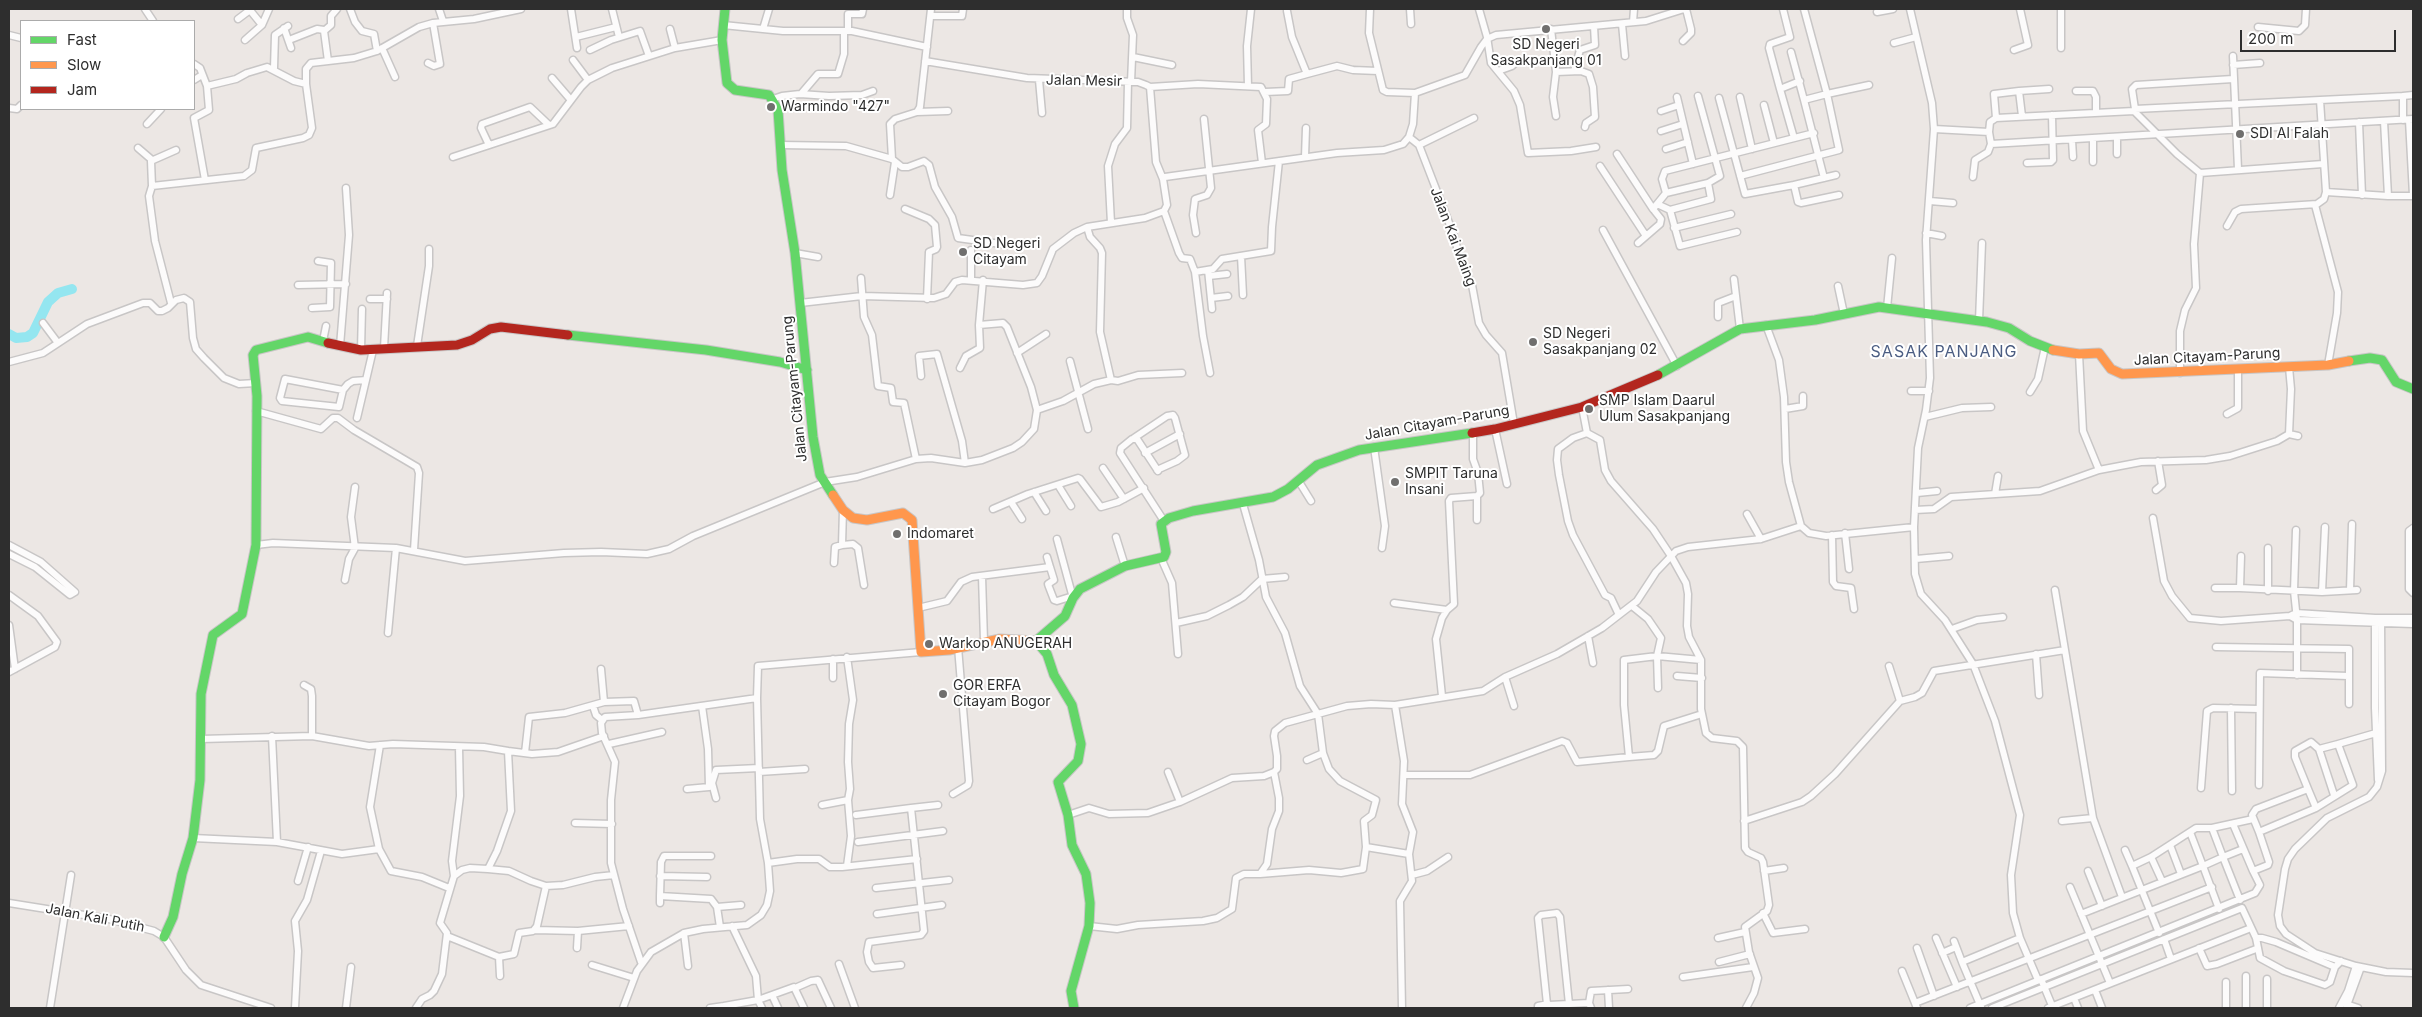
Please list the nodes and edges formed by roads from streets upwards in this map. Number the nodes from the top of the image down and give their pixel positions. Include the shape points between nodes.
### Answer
1 (145, 9) edge
2 (250, 9) edge
3 (269, 9) edge
4 (337, 9) edge
5 (350, 9) edge
6 (439, 9) edge
7 (521, 9) edge
8 (572, 9) edge
9 (612, 9) edge
10 (725, 9) edge
11 (769, 9) edge
12 (863, 9) edge
13 (964, 9) edge
14 (1127, 9) edge
15 (1251, 9) edge
16 (1370, 9) edge
17 (1410, 9) edge
18 (1479, 9) edge
19 (1634, 9) edge
20 (1685, 9) edge
21 (1783, 9) edge
22 (1804, 9) edge
23 (1893, 9) edge
24 (1910, 9) edge
25 (2020, 9) edge
26 (2061, 9) edge
27 (2306, 9) edge
28 (1287, 11) dead end
29 (931, 12) edge
30 (1876, 12) dead end
31 (238, 19) dead end
32 (152, 20) edge
33 (443, 21) junction
34 (1633, 22) junction
35 (433, 23) junction
36 (1411, 24) dead end
37 (1622, 24) junction
38 (262, 25) junction
39 (723, 25) junction
40 (1594, 26) junction
41 (616, 27) junction
42 (2258, 27) dead end
43 (670, 29) dead end
44 (763, 29) junction
45 (1551, 29) junction
46 (324, 30) junction
47 (846, 31) junction
48 (576, 37) junction
49 (619, 37) junction
50 (1916, 37) junction
51 (245, 40) dead end
52 (289, 40) junction
53 (722, 40) junction
54 (1488, 40) junction
55 (1684, 41) dead end
56 (1894, 42) dead end
57 (927, 47) junction
58 (291, 48) dead end
59 (578, 48) dead end
60 (675, 48) junction
61 (2060, 48) dead end
62 (379, 49) junction
63 (590, 50) dead end
64 (2014, 50) dead end
65 (1791, 52) dead end
66 (649, 56) junction
67 (1625, 56) dead end
68 (2232, 56) dead end
69 (1134, 57) junction
70 (573, 60) dead end
71 (1518, 60) dead end
72 (328, 61) junction
73 (925, 61) junction
74 (428, 63) dead end
75 (2260, 64) dead end
76 (195, 65) edge
77 (1172, 65) dead end
78 (2233, 65) junction
79 (274, 68) junction
80 (1498, 70) junction
81 (1378, 71) junction
82 (1574, 71) junction
83 (1556, 72) junction
84 (202, 74) junction
85 (1307, 74) junction
86 (395, 77) dead end
87 (552, 78) dead end
88 (195, 79) edge
89 (2233, 79) junction
90 (588, 80) junction
91 (1040, 80) junction
92 (1800, 80) junction
93 (1130, 82) junction
94 (306, 84) junction
95 (1869, 85) dead end
96 (207, 86) junction
97 (1248, 86) junction
98 (1150, 87) junction
99 (1780, 89) junction
100 (2049, 89) dead end
101 (873, 91) dead end
102 (2019, 91) junction
103 (1265, 92) junction
104 (2076, 92) dead end
105 (1415, 93) junction
106 (801, 94) junction
107 (1827, 94) junction
108 (2413, 95) edge
109 (1698, 96) dead end
110 (2403, 96) junction
111 (1677, 97) dead end
112 (1740, 97) dead end
113 (1719, 98) dead end
114 (570, 99) junction
115 (773, 99) junction
116 (1804, 100) junction
117 (2320, 100) junction
118 (2234, 103) junction
119 (1679, 105) junction
120 (1764, 105) dead end
121 (2134, 110) junction
122 (948, 111) dead end
123 (1661, 111) dead end
124 (155, 112) edge
125 (917, 112) junction
126 (1042, 113) dead end
127 (2096, 113) junction
128 (2052, 115) junction
129 (1556, 116) dead end
130 (2022, 116) junction
131 (1474, 118) dead end
132 (1996, 118) junction
133 (1204, 119) dead end
134 (2408, 119) edge
135 (2384, 121) junction
136 (2359, 122) junction
137 (147, 124) dead end
138 (1683, 124) junction
139 (549, 125) junction
140 (2322, 125) junction
141 (1306, 128) dead end
142 (1585, 128) dead end
143 (2236, 128) junction
144 (1934, 129) junction
145 (1662, 131) dead end
146 (1989, 132) junction
147 (1814, 133) junction
148 (2156, 133) junction
149 (1409, 137) junction
150 (1794, 138) junction
151 (2117, 138) junction
152 (2093, 139) junction
153 (2072, 140) junction
154 (2053, 141) junction
155 (1688, 142) junction
156 (1774, 143) junction
157 (1419, 144) junction
158 (1991, 144) junction
159 (489, 145) junction
160 (781, 145) junction
161 (1596, 147) dead end
162 (138, 148) dead end
163 (1666, 149) dead end
164 (1752, 149) junction
165 (176, 150) dead end
166 (1617, 154) dead end
167 (1733, 154) junction
168 (2117, 154) dead end
169 (1820, 156) junction
170 (453, 157) dead end
171 (1305, 157) junction
172 (2073, 157) dead end
173 (1715, 159) junction
174 (152, 160) junction
175 (894, 161) junction
176 (1279, 161) junction
177 (2093, 162) dead end
178 (1262, 163) junction
179 (2027, 163) dead end
180 (1693, 164) junction
181 (2323, 164) junction
182 (1600, 166) dead end
183 (2238, 169) junction
184 (1209, 172) junction
185 (2200, 173) junction
186 (1836, 175) dead end
187 (1740, 176) junction
188 (1973, 176) dead end
189 (1824, 178) junction
190 (205, 180) junction
191 (1163, 180) junction
192 (1708, 183) junction
193 (1794, 185) junction
194 (152, 186) junction
195 (346, 188) dead end
196 (2326, 192) junction
197 (2362, 194) junction
198 (890, 195) dead end
199 (1839, 195) dead end
200 (2413, 195) edge
201 (2388, 196) junction
202 (1660, 201) junction
203 (1930, 201) junction
204 (1953, 203) dead end
205 (2315, 204) junction
206 (905, 209) dead end
207 (1670, 210) junction
208 (1164, 211) junction
209 (1731, 214) dead end
210 (1111, 223) junction
211 (1087, 226) junction
212 (2227, 226) dead end
213 (1674, 228) junction
214 (1603, 230) dead end
215 (1736, 232) dead end
216 (1196, 233) dead end
217 (1926, 233) junction
218 (1646, 236) junction
219 (1942, 236) dead end
220 (1638, 243) dead end
221 (1982, 243) dead end
222 (1008, 245) dead end
223 (429, 249) dead end
224 (971, 250) dead end
225 (795, 253) junction
226 (1241, 256) junction
227 (818, 257) dead end
228 (1892, 258) dead end
229 (318, 262) dead end
230 (1195, 272) junction
231 (1209, 273) junction
232 (1227, 274) dead end
233 (861, 278) dead end
234 (971, 279) junction
235 (1734, 279) dead end
236 (983, 280) junction
237 (332, 284) junction
238 (346, 284) junction
239 (298, 285) dead end
240 (1838, 286) dead end
241 (862, 296) junction
242 (1228, 296) dead end
243 (1243, 296) dead end
244 (1736, 296) junction
245 (370, 298) dead end
246 (1211, 298) junction
247 (928, 299) junction
248 (171, 303) junction
249 (800, 303) junction
250 (330, 307) junction
251 (312, 308) dead end
252 (1886, 308) junction
253 (362, 309) dead end
254 (1212, 309) dead end
255 (1844, 314) junction
256 (1930, 314) junction
257 (330, 316) dead end
258 (1718, 318) dead end
259 (1979, 321) junction
260 (43, 323) dead end
261 (979, 325) junction
262 (1766, 325) junction
263 (326, 326) dead end
264 (1740, 329) junction
265 (1046, 334) dead end
266 (323, 341) junction
267 (58, 343) junction
268 (340, 346) junction
269 (417, 346) junction
270 (2045, 347) junction
271 (384, 348) junction
272 (361, 350) junction
273 (373, 350) junction
274 (1017, 353) junction
275 (2079, 354) junction
276 (1070, 361) dead end
277 (9, 362) edge
278 (2328, 365) junction
279 (1677, 366) junction
280 (2289, 367) junction
281 (960, 368) dead end
282 (807, 370) junction
283 (2238, 370) junction
284 (1182, 373) dead end
285 (1210, 373) dead end
286 (2180, 373) junction
287 (921, 376) dead end
288 (366, 380) junction
289 (1111, 380) junction
290 (256, 383) junction
291 (2413, 389) edge
292 (343, 390) junction
293 (1911, 391) dead end
294 (1929, 391) junction
295 (2030, 392) dead end
296 (1078, 393) junction
297 (1803, 396) dead end
298 (1582, 407) junction
299 (1991, 407) dead end
300 (1785, 409) junction
301 (1037, 410) junction
302 (256, 411) junction
303 (2227, 414) dead end
304 (1925, 416) junction
305 (357, 418) dead end
306 (1514, 424) junction
307 (1088, 429) dead end
308 (1495, 429) junction
309 (1473, 432) junction
310 (1180, 434) junction
311 (1587, 434) junction
312 (2290, 434) junction
313 (2298, 436) dead end
314 (1134, 438) junction
315 (1374, 447) junction
316 (1145, 453) junction
317 (916, 459) junction
318 (2158, 461) junction
319 (966, 463) junction
320 (1103, 468) dead end
321 (2099, 470) junction
322 (1998, 476) dead end
323 (1298, 480) junction
324 (825, 482) junction
325 (1508, 484) dead end
326 (1058, 485) junction
327 (355, 487) dead end
328 (1144, 488) junction
329 (2156, 490) dead end
330 (1937, 491) dead end
331 (1034, 492) junction
332 (1917, 493) junction
333 (1995, 494) junction
334 (1477, 496) junction
335 (1124, 499) junction
336 (1311, 501) dead end
337 (1011, 502) junction
338 (1243, 504) junction
339 (1071, 506) dead end
340 (993, 509) dead end
341 (843, 510) junction
342 (1915, 510) junction
343 (1046, 511) dead end
344 (1748, 514) dead end
345 (2153, 518) dead end
346 (1022, 519) dead end
347 (1164, 520) junction
348 (1477, 520) dead end
349 (2352, 524) dead end
350 (1801, 526) junction
351 (1914, 527) junction
352 (2325, 527) dead end
353 (2413, 528) edge
354 (2296, 530) dead end
355 (1844, 533) junction
356 (1832, 535) junction
357 (1116, 537) dead end
358 (1057, 539) dead end
359 (1761, 539) junction
360 (256, 544) junction
361 (842, 545) junction
362 (355, 548) junction
363 (396, 548) junction
364 (1382, 548) dead end
365 (2268, 548) dead end
366 (9, 549) edge
367 (414, 550) junction
368 (1671, 556) junction
369 (1949, 556) dead end
370 (2241, 556) dead end
371 (1047, 557) dead end
372 (1161, 558) junction
373 (1916, 559) junction
374 (834, 563) dead end
375 (1125, 566) junction
376 (1050, 567) junction
377 (1849, 569) dead end
378 (982, 576) junction
379 (1285, 577) dead end
380 (1262, 579) junction
381 (345, 580) dead end
382 (864, 585) dead end
383 (2215, 588) dead end
384 (2240, 588) junction
385 (2055, 590) dead end
386 (2350, 590) junction
387 (2357, 590) dead end
388 (2268, 591) junction
389 (2294, 591) junction
390 (2322, 592) junction
391 (2413, 593) edge
392 (9, 595) edge
393 (1073, 597) junction
394 (1394, 603) dead end
395 (1632, 606) junction
396 (918, 608) junction
397 (1854, 609) dead end
398 (1448, 610) junction
399 (1620, 615) junction
400 (2295, 616) junction
401 (2003, 617) dead end
402 (2413, 618) edge
403 (2378, 621) junction
404 (1176, 623) junction
405 (2413, 624) edge
406 (9, 625) edge
407 (1952, 629) junction
408 (388, 632) dead end
409 (1588, 636) junction
410 (984, 641) junction
411 (1036, 641) junction
412 (958, 647) junction
413 (2216, 647) dead end
414 (2296, 648) junction
415 (2066, 650) junction
416 (921, 652) junction
417 (1178, 654) dead end
418 (2036, 654) junction
419 (1657, 656) junction
420 (847, 657) junction
421 (833, 658) junction
422 (1701, 660) junction
423 (1593, 663) dead end
424 (1972, 664) junction
425 (1889, 666) dead end
426 (601, 669) dead end
427 (12, 670) edge
428 (2297, 675) junction
429 (1677, 676) dead end
430 (2348, 676) junction
431 (1505, 677) junction
432 (833, 678) dead end
433 (1702, 678) junction
434 (304, 685) dead end
435 (1658, 688) dead end
436 (2039, 695) dead end
437 (1442, 696) junction
438 (756, 698) junction
439 (1900, 701) junction
440 (604, 702) junction
441 (1395, 704) junction
442 (2349, 704) dead end
443 (593, 706) junction
444 (702, 706) junction
445 (1514, 706) dead end
446 (2231, 708) junction
447 (2259, 709) junction
448 (638, 714) junction
449 (1318, 714) junction
450 (1702, 714) junction
451 (602, 720) junction
452 (662, 732) dead end
453 (2376, 733) junction
454 (272, 736) junction
455 (312, 736) junction
456 (604, 736) junction
457 (201, 739) junction
458 (609, 744) junction
459 (2338, 744) junction
460 (380, 745) junction
461 (459, 747) junction
462 (2319, 749) junction
463 (508, 751) junction
464 (525, 753) junction
465 (1323, 753) junction
466 (1629, 757) junction
467 (1307, 760) dead end
468 (805, 769) dead end
469 (759, 770) junction
470 (1168, 772) dead end
471 (1274, 772) junction
472 (1404, 775) junction
473 (2378, 782) junction
474 (2259, 786) dead end
475 (2201, 788) dead end
476 (2308, 788) junction
477 (687, 789) dead end
478 (2232, 791) dead end
479 (953, 794) dead end
480 (2334, 795) junction
481 (716, 798) dead end
482 (848, 800) junction
483 (1180, 802) junction
484 (822, 805) dead end
485 (938, 805) dead end
486 (911, 808) junction
487 (2316, 808) junction
488 (856, 814) dead end
489 (1068, 815) junction
490 (2093, 818) junction
491 (2253, 819) junction
492 (1744, 821) junction
493 (2062, 821) dead end
494 (575, 823) dead end
495 (612, 824) junction
496 (2233, 824) junction
497 (2212, 828) junction
498 (943, 831) dead end
499 (2190, 832) junction
500 (2259, 832) junction
501 (914, 835) junction
502 (193, 838) junction
503 (277, 842) junction
504 (858, 842) dead end
505 (2170, 845) junction
506 (1366, 846) junction
507 (308, 847) junction
508 (379, 849) junction
509 (2243, 849) junction
510 (2125, 850) dead end
511 (321, 851) junction
512 (1410, 854) junction
513 (711, 856) dead end
514 (1448, 857) dead end
515 (2151, 857) junction
516 (2223, 858) junction
517 (917, 859) junction
518 (768, 864) junction
519 (847, 866) junction
520 (2132, 866) junction
521 (2203, 866) junction
522 (1784, 868) dead end
523 (488, 869) junction
524 (1764, 871) junction
525 (2088, 871) dead end
526 (2253, 871) junction
527 (1260, 874) junction
528 (2181, 874) junction
529 (71, 875) dead end
530 (614, 875) junction
531 (454, 876) junction
532 (660, 876) junction
533 (1412, 876) junction
534 (707, 877) dead end
535 (949, 880) dead end
536 (298, 881) dead end
537 (2162, 882) junction
538 (920, 883) junction
539 (546, 886) junction
540 (2070, 887) dead end
541 (2212, 887) junction
542 (449, 888) junction
543 (876, 888) dead end
544 (2142, 889) junction
545 (2122, 897) junction
546 (2240, 900) junction
547 (9, 903) edge
548 (741, 905) dead end
549 (942, 905) dead end
550 (2102, 906) junction
551 (717, 907) junction
552 (922, 908) junction
553 (2219, 909) junction
554 (65, 911) junction
555 (2150, 911) junction
556 (1763, 912) junction
557 (877, 914) dead end
558 (2081, 914) junction
559 (629, 926) junction
560 (732, 926) junction
561 (1089, 926) junction
562 (720, 927) junction
563 (2251, 928) junction
564 (1804, 929) dead end
565 (535, 930) junction
566 (578, 930) junction
567 (1745, 932) junction
568 (684, 933) junction
569 (2159, 933) junction
570 (2090, 935) junction
571 (447, 936) junction
572 (164, 937) junction
573 (1718, 938) dead end
574 (1936, 938) dead end
575 (2020, 938) junction
576 (2256, 938) junction
577 (2164, 939) junction
578 (577, 948) dead end
579 (1917, 948) dead end
580 (2198, 948) junction
581 (2256, 949) junction
582 (1942, 953) junction
583 (1750, 954) junction
584 (499, 957) junction
585 (2030, 958) junction
586 (2171, 959) junction
587 (2100, 960) junction
588 (2341, 961) junction
589 (641, 962) junction
590 (1719, 962) dead end
591 (1962, 962) junction
592 (839, 964) dead end
593 (592, 965) dead end
594 (901, 965) dead end
595 (688, 966) dead end
596 (2358, 966) junction
597 (351, 967) dead end
598 (1753, 967) junction
599 (2335, 967) junction
600 (1902, 971) dead end
601 (2413, 973) edge
602 (500, 976) dead end
603 (2246, 976) dead end
604 (1682, 977) dead end
605 (634, 978) junction
606 (2267, 979) dead end
607 (1970, 982) junction
608 (2226, 982) dead end
609 (2042, 983) junction
610 (2110, 983) junction
611 (1957, 987) junction
612 (795, 988) junction
613 (1608, 990) junction
614 (1628, 990) dead end
615 (2095, 990) junction
616 (772, 995) junction
617 (1934, 996) junction
618 (2074, 998) junction
619 (758, 1000) junction
620 (1548, 1004) junction
621 (1569, 1004) junction
622 (1590, 1005) edge
623 (1916, 1006) edge
624 (1980, 1006) edge
625 (2344, 1006) edge
626 (725, 1007) edge
627 (50, 1008) edge
628 (271, 1008) edge
629 (295, 1008) edge
630 (346, 1008) edge
631 (416, 1008) edge
632 (623, 1008) edge
633 (710, 1008) edge
634 (762, 1008) edge
635 (778, 1008) edge
636 (804, 1008) edge
637 (831, 1008) edge
638 (858, 1008) edge
639 (1074, 1008) edge
640 (1402, 1008) edge
641 (1538, 1008) edge
642 (1610, 1008) edge
643 (1746, 1008) edge
644 (1970, 1008) edge
645 (1992, 1008) edge
646 (2051, 1008) edge
647 (2078, 1008) edge
648 (2102, 1008) edge
649 (2226, 1008) edge
650 (2246, 1008) edge
651 (2267, 1008) edge
652 (2358, 1008) edge

1 - 32 street
2 - 31 street
2 - 38 street
3 - 38 street
4 - 46 street via 330,16 331,25
5 - 62 street via 362,31 374,34
6 - 33 street
7 - 33 street via 474,19
8 - 48 street
9 - 41 street
10 - 39 street
11 - 44 street
12 - 47 street via 862,14 848,14
13 - 29 street via 961,16
14 - 69 street
15 - 97 street via 1247,46
16 - 81 street via 1368,31
17 - 36 street
18 - 54 street
19 - 34 street
20 - 34 street via 1652,20
20 - 55 street via 1691,33
21 - 99 street via 1790,38 1770,44 1769,48
22 - 107 street
23 - 30 street
24 - 50 street
25 - 64 street via 2028,45
26 - 61 street
27 - 42 street via 2305,25 2300,31
28 - 85 street via 1292,37
29 - 57 street
33 - 35 street
34 - 37 street
35 - 62 street
35 - 74 street via 440,64
37 - 40 street
37 - 67 street
38 - 51 street
39 - 44 street
39 - 53 street
40 - 45 street
40 - 82 street via 1595,45 1580,50
41 - 48 street
41 - 49 street
43 - 60 street
44 - 47 street
45 - 54 street via 1501,33
45 - 83 street
46 - 52 street via 317,29
46 - 72 street
47 - 57 street
47 - 106 street via 838,74 818,74
48 - 59 street
49 - 63 street
49 - 66 street via 641,32
50 - 56 street
50 - 144 street via 1932,103
52 - 58 street
52 - 79 street via 286,27 275,35
53 - 60 street
53 - 115 street via 725,74 730,86 738,91 769,95
54 - 80 street via 1490,58
54 - 105 street via 1465,75
57 - 73 street
60 - 66 street
62 - 72 street via 354,58
62 - 86 street
65 - 92 street
66 - 90 street
68 - 78 street
69 - 77 street
69 - 93 street
70 - 90 street
71 - 80 street via 1512,66
72 - 94 street via 308,65
73 - 91 street, Jalan Mesir
73 - 125 street via 921,104
75 - 78 street
76 - 84 street
78 - 89 street
79 - 94 street via 294,81
79 - 96 street via 264,67 236,79
80 - 161 street via 1520,105 1528,154
81 - 85 street via 1337,66
81 - 105 street via 1384,92
82 - 83 street
82 - 142 street via 1589,74 1593,87 1595,117 1586,123
83 - 129 street via 1553,97
84 - 88 street
84 - 96 street
85 - 103 street via 1289,79 1288,91
87 - 114 street
89 - 118 street
89 - 121 street via 2136,85 2132,89
90 - 114 street
91 - 93 street, Jalan Mesir
91 - 126 street
92 - 99 street
92 - 116 street
93 - 98 street, Jalan Mesir
93 - 210 street via 1127,128 1115,144 1108,166
94 - 190 street via 312,128 309,135 256,148 253,166 247,175
95 - 107 street
96 - 190 street via 209,110 194,118
97 - 98 street via 1178,84
97 - 103 street via 1258,86
98 - 191 street via 1156,162
99 - 150 street
100 - 102 street
101 - 106 street via 862,95
102 - 130 street
102 - 132 street via 1994,94
103 - 178 street via 1266,124 1258,130
104 - 127 street via 2093,91
105 - 149 street via 1414,119
106 - 115 street
107 - 116 street
107 - 169 street via 1840,147 1837,152
108 - 110 street
109 - 173 street
110 - 117 street
110 - 134 street
111 - 119 street
112 - 164 street
113 - 167 street
114 - 139 street via 559,118
115 - 160 street, Jalan Citayam-Parung via 779,117
116 - 147 street
117 - 118 street
117 - 140 street
118 - 121 street
118 - 143 street
119 - 123 street
119 - 138 street
120 - 156 street
121 - 127 street
121 - 148 street
122 - 125 street
124 - 137 street
125 - 175 street via 895,118 890,124
127 - 128 street
128 - 130 street
128 - 154 street
130 - 132 street
131 - 157 street
132 - 146 street via 1990,122
133 - 184 street
134 - 135 street
134 - 200 street
135 - 136 street
135 - 201 street
136 - 140 street
136 - 197 street
138 - 145 street
138 - 155 street
139 - 159 street
139 - 159 street via 534,109 526,109 482,124
140 - 143 street
140 - 181 street
141 - 171 street
143 - 148 street
143 - 183 street
144 - 146 street
144 - 203 street
146 - 158 street
147 - 150 street
147 - 169 street
148 - 151 street
148 - 185 street
149 - 157 street
149 - 171 street via 1403,144 1384,150
150 - 156 street
151 - 152 street
151 - 168 street
152 - 153 street
152 - 177 street
153 - 154 street
153 - 172 street
154 - 158 street
154 - 179 street via 2053,161
155 - 163 street
155 - 180 street
156 - 164 street
157 - 306 street, Jalan Kai Maing via 1472,285 1479,323 1502,353
158 - 188 street via 1988,152 1974,160
159 - 170 street
160 - 175 street via 839,146
160 - 225 street, Jalan Citayam-Parung
162 - 174 street
164 - 167 street
165 - 174 street
166 - 202 street via 1640,189
167 - 173 street
167 - 187 street
169 - 187 street
169 - 189 street
171 - 176 street
173 - 180 street
173 - 192 street via 1720,176
174 - 194 street
175 - 198 street
175 - 222 street via 908,167 927,162 935,187 955,223 958,238
176 - 178 street
176 - 226 street via 1271,251
178 - 184 street
180 - 202 street via 1665,171
181 - 183 street
181 - 196 street
182 - 218 street
183 - 185 street
184 - 191 street via 1168,176
184 - 216 street via 1211,191 1195,199 1194,203
185 - 286 street via 2194,244 2196,288 2185,310 2180,331
186 - 189 street
187 - 193 street via 1748,195
189 - 193 street
190 - 194 street
191 - 208 street via 1167,205
192 - 202 street
192 - 207 street via 1711,199
193 - 199 street via 1801,203
194 - 248 street via 149,196 155,241
195 - 238 street via 349,235
196 - 197 street
196 - 205 street via 2322,201
197 - 201 street
200 - 201 street
202 - 207 street
202 - 218 street via 1661,222
203 - 204 street
203 - 217 street
205 - 212 street via 2241,209 2235,212
205 - 278 street via 2338,292
206 - 247 street via 930,219 935,225 938,247 929,252
207 - 213 street
208 - 210 street via 1145,218
208 - 230 street via 1179,254 1190,259
209 - 213 street
210 - 211 street
211 - 236 street via 1053,249 1037,282 1015,284
211 - 289 street via 1090,238 1102,253 1100,332
213 - 215 street via 1680,246
214 - 279 street
217 - 219 street
217 - 256 street
218 - 220 street
221 - 259 street
223 - 269 street
224 - 234 street
225 - 227 street
225 - 249 street, Jalan Citayam-Parung
226 - 231 street via 1222,259
226 - 243 street
228 - 252 street
229 - 237 street via 331,262
230 - 231 street
230 - 285 street
231 - 232 street
231 - 246 street
233 - 241 street
234 - 236 street
234 - 247 street, Jalan Citayam-Parung via 958,281 946,294
235 - 244 street
236 - 261 street
237 - 238 street
237 - 239 street
237 - 250 street
238 - 268 street
240 - 255 street
241 - 247 street, Jalan Citayam-Parung
241 - 249 street, Jalan Citayam-Parung
241 - 317 street via 864,317 872,335 878,386 889,387 893,402 904,403
242 - 246 street
244 - 258 street via 1718,303
244 - 264 street
245 - 271 street via 387,296
246 - 254 street
248 - 267 street via 162,311 150,303 143,303 87,324
248 - 290 street via 184,298 190,302 196,349 216,372 232,382
249 - 282 street, Jalan Citayam-Parung
250 - 251 street
250 - 257 street
252 - 255 street, Jalan Citayam-Parung via 1875,307
252 - 256 street, Jalan Citayam-Parung
253 - 272 street
255 - 262 street, Jalan Citayam-Parung
256 - 259 street, Jalan Citayam-Parung
256 - 294 street
259 - 270 street, Jalan Citayam-Parung via 2009,328
260 - 267 street
261 - 274 street via 1005,324
261 - 281 street via 980,348 966,356
262 - 264 street, Jalan Citayam-Parung
262 - 300 street via 1779,360
263 - 266 street
264 - 279 street, Jalan Citayam-Parung
265 - 274 street
266 - 268 street
266 - 290 street via 308,336 256,350 253,355
267 - 277 street via 43,353
268 - 272 street
269 - 271 street
269 - 282 street via 458,345 501,327 706,350 780,362
270 - 275 street, Jalan Citayam-Parung
270 - 295 street via 2038,379
271 - 273 street
272 - 273 street
273 - 288 street
274 - 301 street
275 - 286 street, Jalan Citayam-Parung via 2099,353 2111,369 2122,374
275 - 321 street via 2083,431
276 - 296 street
278 - 280 street, Jalan Citayam-Parung
278 - 291 street, Jalan Citayam-Parung via 2363,358 2378,359 2387,365 2396,382
279 - 298 street, Jalan Citayam-Parung
280 - 283 street, Jalan Citayam-Parung
280 - 312 street
282 - 324 street, Jalan Citayam-Parung via 816,459
283 - 286 street, Jalan Citayam-Parung
283 - 303 street via 2238,408
284 - 289 street
287 - 319 street via 919,356 937,354
288 - 292 street via 353,380
288 - 305 street
289 - 296 street via 1094,384
290 - 302 street
292 - 292 street via 285,379 280,398 282,401 337,407
293 - 294 street
294 - 304 street
296 - 301 street
296 - 307 street
297 - 300 street via 1801,407
298 - 306 street, Jalan Citayam-Parung
298 - 311 street
299 - 304 street via 1962,408
300 - 350 street via 1786,462
301 - 319 street via 1034,429 1022,442 982,460
302 - 360 street
302 - 367 street via 321,429 333,418 338,418 417,467
304 - 332 street via 1918,448
306 - 308 street, Jalan Citayam-Parung
308 - 309 street, Jalan Citayam-Parung
308 - 325 street
309 - 315 street, Jalan Citayam-Parung
309 - 334 street via 1473,458 1481,487
310 - 314 street via 1175,418 1170,415
310 - 316 street
310 - 316 street via 1184,457 1158,470
311 - 368 street via 1600,440 1611,481 1648,523
311 - 399 street via 1558,448 1559,475 1573,535 1605,595 1611,598
312 - 313 street
312 - 318 street via 2230,456
314 - 316 street
314 - 328 street via 1119,451
315 - 323 street, Jalan Citayam-Parung via 1323,462
315 - 364 street via 1386,526
317 - 319 street
317 - 324 street via 858,477
318 - 321 street
318 - 329 street via 2162,485
320 - 335 street
321 - 333 street via 2040,491
322 - 333 street
323 - 336 street
323 - 338 street, Jalan Citayam-Parung via 1277,495
324 - 341 street, Jalan Citayam-Parung
324 - 367 street via 669,549 648,554 548,554 474,561
326 - 331 street
326 - 335 street via 1080,479 1102,508
326 - 339 street
327 - 362 street via 352,517
328 - 335 street
328 - 347 street
330 - 332 street
331 - 337 street
331 - 343 street
332 - 342 street
333 - 342 street via 1952,497 1934,509
334 - 348 street
334 - 398 street via 1450,500 1455,599
337 - 340 street
337 - 346 street
338 - 347 street, Jalan Citayam-Parung via 1193,510
338 - 380 street
341 - 361 street
341 - 396 street via 858,519 902,513 912,520
342 - 351 street
344 - 359 street
345 - 400 street via 2164,581 2190,618 2221,621
347 - 372 street via 1161,526 1166,552
349 - 386 street
350 - 356 street via 1809,533
350 - 359 street
351 - 355 street
351 - 373 street
352 - 390 street
353 - 391 street via 2409,531 2409,589
354 - 389 street
355 - 356 street
355 - 377 street
356 - 397 street via 1832,582 1836,586 1851,588
357 - 375 street
358 - 393 street
359 - 368 street via 1688,547
360 - 362 street
360 - 457 street via 242,614 213,635 202,685
361 - 374 street via 834,549
361 - 382 street via 853,544 858,548
362 - 363 street
362 - 381 street
363 - 367 street
363 - 408 street
365 - 388 street
366 - 366 street via 41,562 75,592 71,595
368 - 395 street
368 - 422 street via 1687,588 1688,631
369 - 373 street
370 - 384 street
371 - 376 street
372 - 375 street
372 - 404 street via 1172,583
373 - 407 street via 1921,594
375 - 393 street
376 - 378 street
376 - 393 street via 1054,580 1048,587 1054,600
378 - 396 street via 961,582 947,601
378 - 410 street
379 - 380 street
380 - 404 street via 1229,605 1207,616
380 - 449 street via 1268,604 1287,638 1300,686
383 - 384 street
384 - 388 street
385 - 415 street
386 - 387 street
386 - 390 street
388 - 389 street
389 - 390 street
389 - 400 street
392 - 427 street via 38,616 57,642 55,647
393 - 411 street via 1065,616
394 - 398 street
395 - 399 street
395 - 419 street via 1648,619 1661,638
396 - 416 street
398 - 437 street via 1436,639
399 - 409 street
400 - 403 street
400 - 414 street
401 - 407 street via 1977,620
402 - 403 street
403 - 405 street
403 - 453 street
403 - 473 street via 2382,771
404 - 417 street
406 - 427 street
407 - 424 street
409 - 423 street
409 - 431 street
410 - 411 street via 1011,638
410 - 412 street
411 - 489 street via 1047,654 1054,675 1072,705 1080,735 1078,761 1058,782
412 - 416 street
412 - 479 street via 969,781 968,786
413 - 414 street
414 - 428 street
414 - 430 street via 2348,649
415 - 418 street
415 - 490 street
416 - 420 street
418 - 424 street
418 - 436 street
419 - 422 street
419 - 435 street
419 - 466 street via 1627,659 1623,663 1624,718
420 - 421 street
420 - 482 street via 853,700 849,724
421 - 432 street
421 - 438 street via 758,666
422 - 433 street
424 - 439 street via 1934,671 1919,696
424 - 575 street via 1994,720 2020,816 2011,885 2013,913
425 - 439 street
426 - 440 street
428 - 430 street
428 - 447 street via 2260,673
429 - 433 street
430 - 442 street
431 - 437 street via 1477,692
431 - 445 street
433 - 450 street
434 - 455 street via 309,687 312,696
437 - 441 street
438 - 444 street
438 - 469 street
439 - 492 street via 1835,774 1807,799
440 - 443 street
440 - 448 street via 634,701
441 - 449 street via 1364,704
441 - 472 street
443 - 451 street
443 - 464 street via 528,717
444 - 448 street
444 - 477 street via 709,787
446 - 447 street
446 - 475 street via 2209,709 2205,713
446 - 478 street
447 - 474 street
448 - 451 street
449 - 465 street
449 - 471 street via 1284,723 1275,731 1277,763
450 - 466 street via 1664,726 1658,751 1654,754
450 - 492 street via 1708,736 1737,741 1743,747
451 - 456 street
452 - 458 street
453 - 459 street
453 - 473 street
454 - 455 street
454 - 457 street
454 - 503 street
455 - 460 street
456 - 458 street
456 - 464 street via 558,752
457 - 502 street
458 - 495 street via 615,762
459 - 462 street
459 - 480 street via 2353,784
460 - 461 street
460 - 508 street via 370,798
461 - 463 street
461 - 531 street via 460,786 452,861
462 - 476 street via 2311,742 2294,752
462 - 480 street
463 - 464 street
463 - 523 street via 511,811
465 - 467 street
465 - 506 street via 1329,769 1340,781 1376,800 1372,815 1364,821
466 - 472 street via 1576,762 1562,741 1470,775
468 - 469 street
469 - 481 street via 716,770 712,783
469 - 518 street via 760,819
470 - 483 street
471 - 483 street via 1264,776 1232,778
471 - 527 street via 1279,811 1272,829 1267,864
472 - 512 street via 1402,804 1413,832
473 - 588 street via 2370,797 2334,813 2310,832 2288,858 2285,869 2278,915 2283,930 2308,949
476 - 487 street
476 - 491 street via 2256,809
480 - 487 street
482 - 484 street
482 - 519 street via 851,836
483 - 489 street via 1148,813 1109,814 1090,808
485 - 486 street
486 - 488 street
486 - 501 street
487 - 500 street
489 - 561 street via 1072,845 1088,883
490 - 493 street
490 - 545 street
491 - 496 street
491 - 500 street
492 - 524 street via 1746,850 1761,858
494 - 495 street
495 - 530 street via 611,863
496 - 497 street
496 - 509 street
497 - 499 street via 2198,828
497 - 516 street
498 - 501 street
499 - 505 street
499 - 521 street
500 - 526 street via 2269,862
501 - 504 street
501 - 517 street
502 - 503 street
502 - 572 street via 173,917
503 - 507 street
505 - 515 street
505 - 528 street
506 - 512 street
506 - 527 street via 1363,869 1341,873 1309,870
507 - 511 street
507 - 536 street
508 - 511 street via 342,854
508 - 542 street via 391,871 422,877
509 - 516 street
509 - 526 street
510 - 520 street
511 - 629 street via 307,900 295,921 298,948
512 - 533 street
513 - 532 street via 664,856
514 - 533 street via 1427,871
515 - 520 street
515 - 537 street
516 - 521 street
516 - 546 street
517 - 519 street
517 - 538 street
518 - 519 street via 819,859 830,867
518 - 560 street via 769,899 765,911 747,925
520 - 544 street
521 - 528 street
521 - 541 street
522 - 524 street
523 - 531 street via 470,868
523 - 539 street via 509,872
524 - 556 street via 1769,905
525 - 550 street
526 - 546 street via 2260,888
527 - 561 street via 1244,874 1236,878 1232,909 1212,919 1117,929
528 - 537 street
529 - 554 street
530 - 539 street
530 - 559 street
531 - 542 street
532 - 534 street
532 - 551 street via 660,900 704,897 711,899
533 - 640 street via 1411,885 1400,901
535 - 538 street
537 - 544 street
538 - 543 street
538 - 552 street
539 - 565 street
540 - 558 street
541 - 553 street
541 - 555 street
542 - 571 street via 440,923
544 - 545 street
544 - 555 street
545 - 550 street
546 - 553 street
547 - 554 street, Jalan Kali Putih
548 - 551 street
549 - 552 street
550 - 558 street
551 - 562 street
552 - 557 street
552 - 594 street via 922,934 868,943 869,962 873,968
553 - 569 street
554 - 572 street, Jalan Kali Putih via 143,927
554 - 627 street
555 - 569 street
555 - 570 street
556 - 564 street via 1773,933
556 - 567 street via 1747,924
558 - 570 street
559 - 566 street
559 - 589 street
560 - 562 street
560 - 619 street via 756,976
561 - 639 street via 1074,977 1071,1000
562 - 568 street
563 - 576 street
563 - 577 street via 2242,908
563 - 580 street
565 - 566 street
565 - 584 street via 520,932 514,954
566 - 578 street
567 - 573 street
567 - 583 street
568 - 589 street via 651,952
568 - 595 street
569 - 587 street
570 - 585 street
570 - 587 street
571 - 584 street
571 - 631 street via 439,983
572 - 628 street, Jalan Kali Putih via 200,985
574 - 582 street
575 - 585 street
575 - 591 street
576 - 581 street
576 - 599 street via 2276,942
577 - 586 street
577 - 587 street
579 - 617 street
580 - 581 street via 2206,966
580 - 586 street
581 - 599 street via 2264,961 2323,984 2330,982
582 - 591 street via 1955,944
582 - 611 street
583 - 590 street
583 - 598 street
584 - 602 street
585 - 607 street
585 - 609 street
586 - 610 street
587 - 609 street
587 - 610 street
588 - 596 street
588 - 599 street
589 - 605 street
591 - 607 street
592 - 638 street
593 - 605 street
596 - 601 street
596 - 625 street
597 - 630 street
598 - 604 street
598 - 643 street via 1757,982
600 - 623 street
603 - 650 street
605 - 632 street
606 - 651 street
607 - 611 street
607 - 624 street
608 - 649 street
609 - 624 street
609 - 645 street
609 - 646 street
610 - 615 street
611 - 617 street
612 - 616 street
612 - 636 street
612 - 637 street via 818,980
613 - 614 street
613 - 622 street via 1591,991
613 - 642 street
615 - 618 street
615 - 648 street
616 - 619 street
616 - 635 street
617 - 623 street
618 - 646 street
618 - 647 street
619 - 626 street
619 - 634 street
620 - 621 street
620 - 621 street via 1538,918 1558,913
620 - 641 street
621 - 622 street
624 - 644 street
625 - 652 street
626 - 633 street

